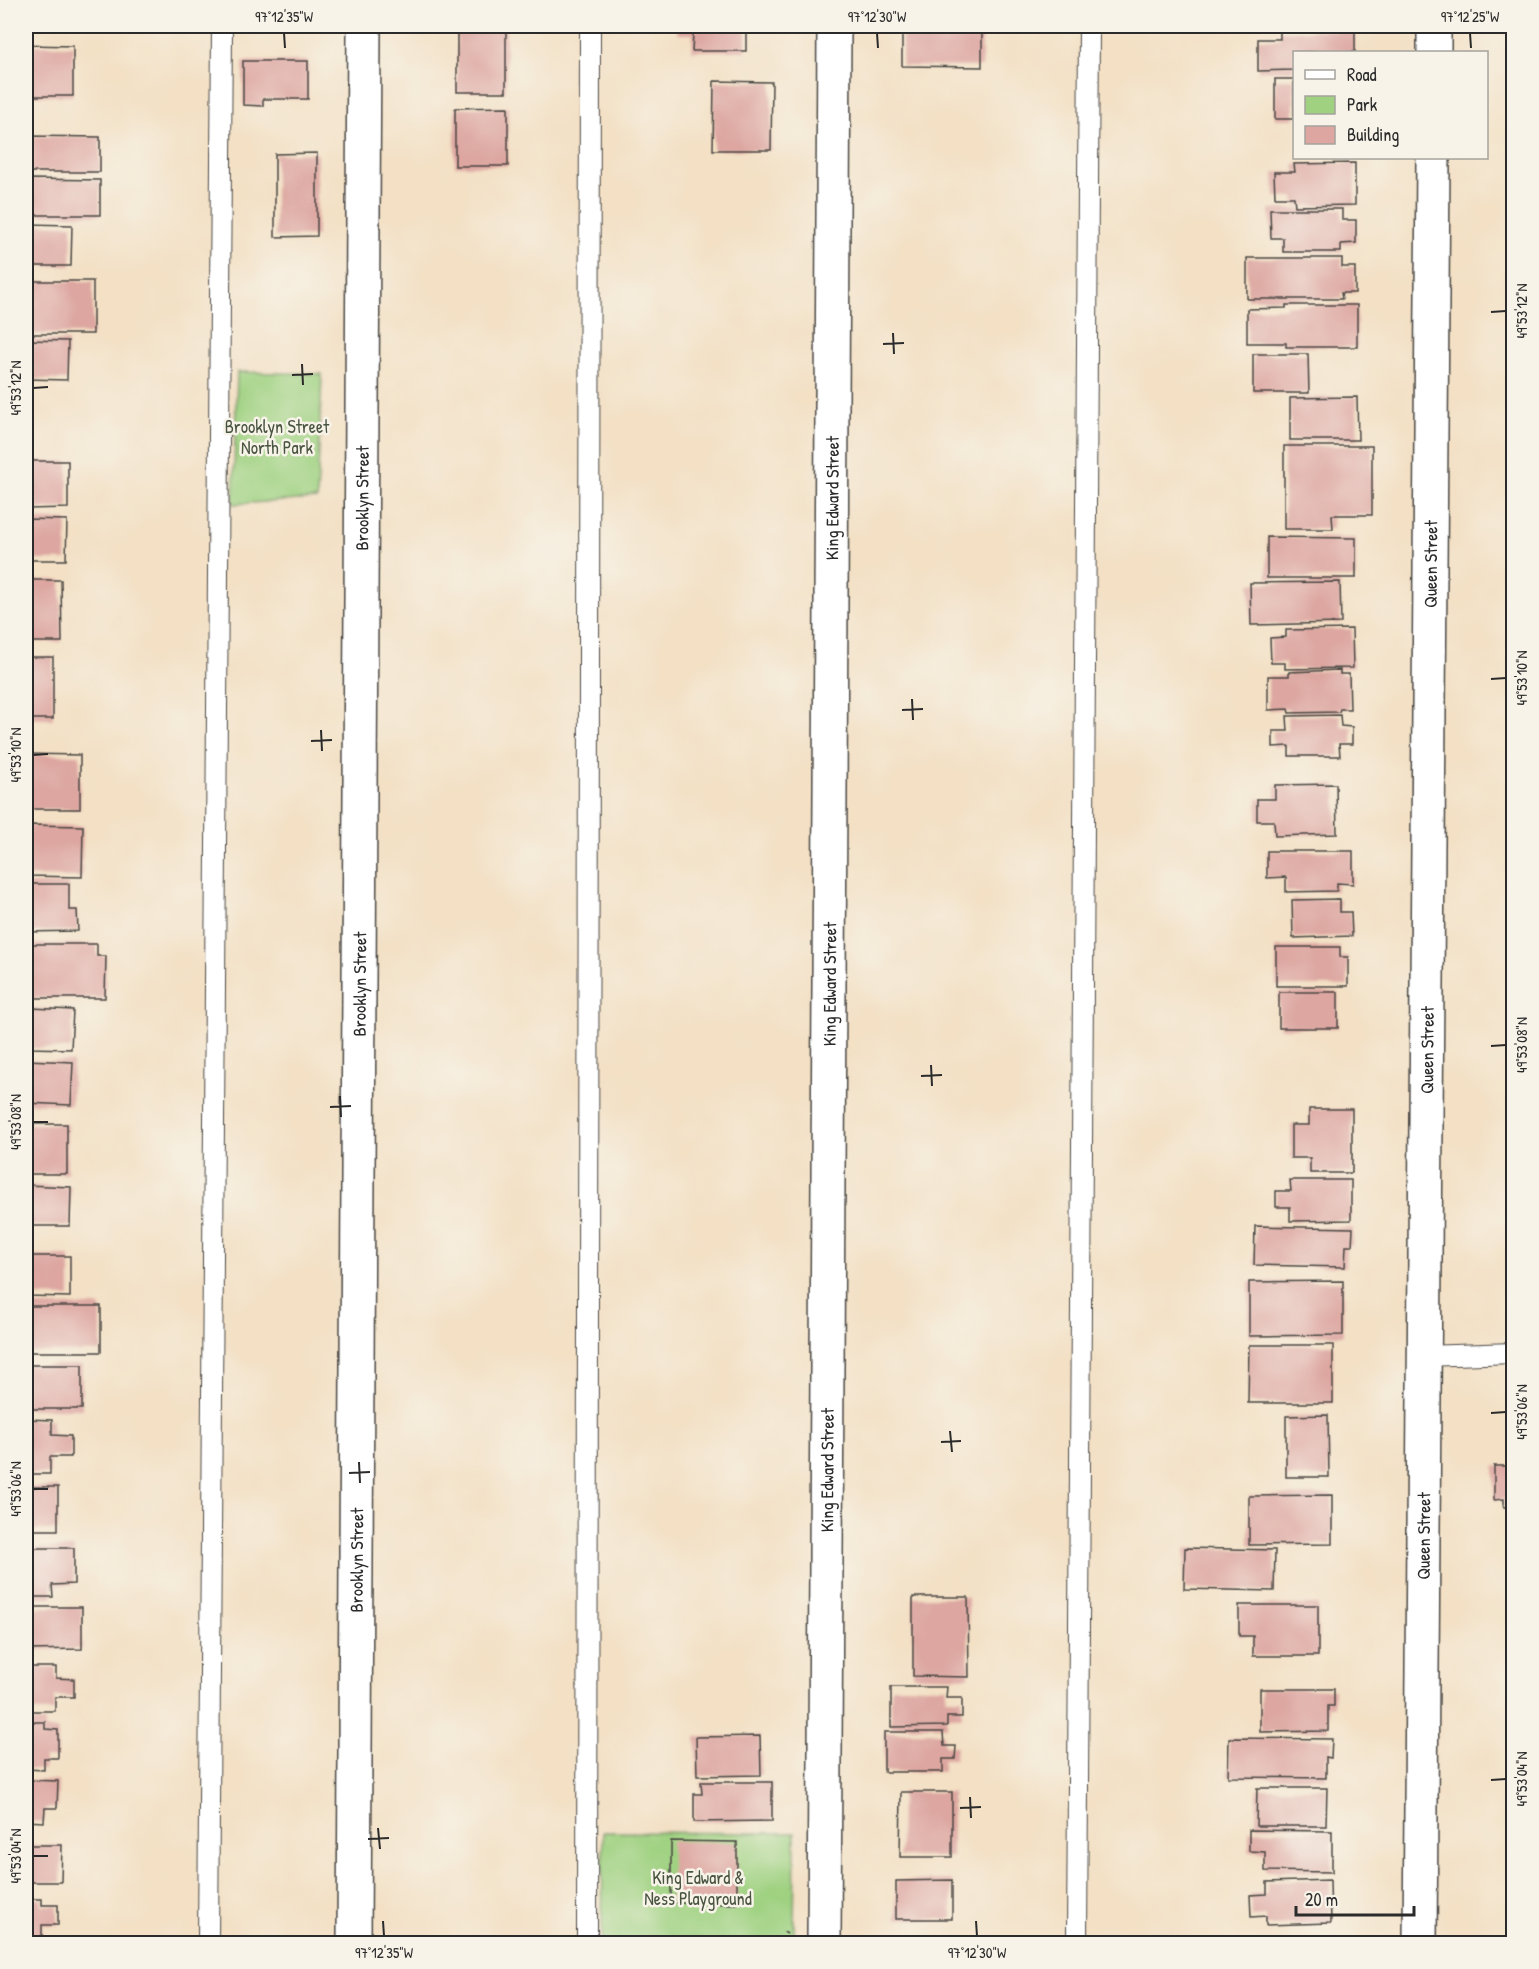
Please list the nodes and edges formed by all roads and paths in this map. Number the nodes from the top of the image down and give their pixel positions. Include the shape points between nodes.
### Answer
1 (222, 26) edge
2 (364, 26) edge
3 (590, 26) edge
4 (834, 26) edge
5 (1089, 26) edge
6 (1434, 26) edge
7 (1434, 51) edge
8 (1433, 159) edge
9 (1514, 1353) edge
10 (1424, 1356) junction
11 (208, 1944) edge
12 (354, 1944) edge
13 (587, 1944) edge
14 (824, 1944) edge
15 (1077, 1944) edge
16 (1420, 1944) edge

1 - 11 lane
2 - 12 street, Brooklyn Street
3 - 13 lane
4 - 14 street, King Edward Street
5 - 15 lane
6 - 7 street
8 - 10 street, Queen Street
9 - 10 lane
10 - 16 street, Queen Street

